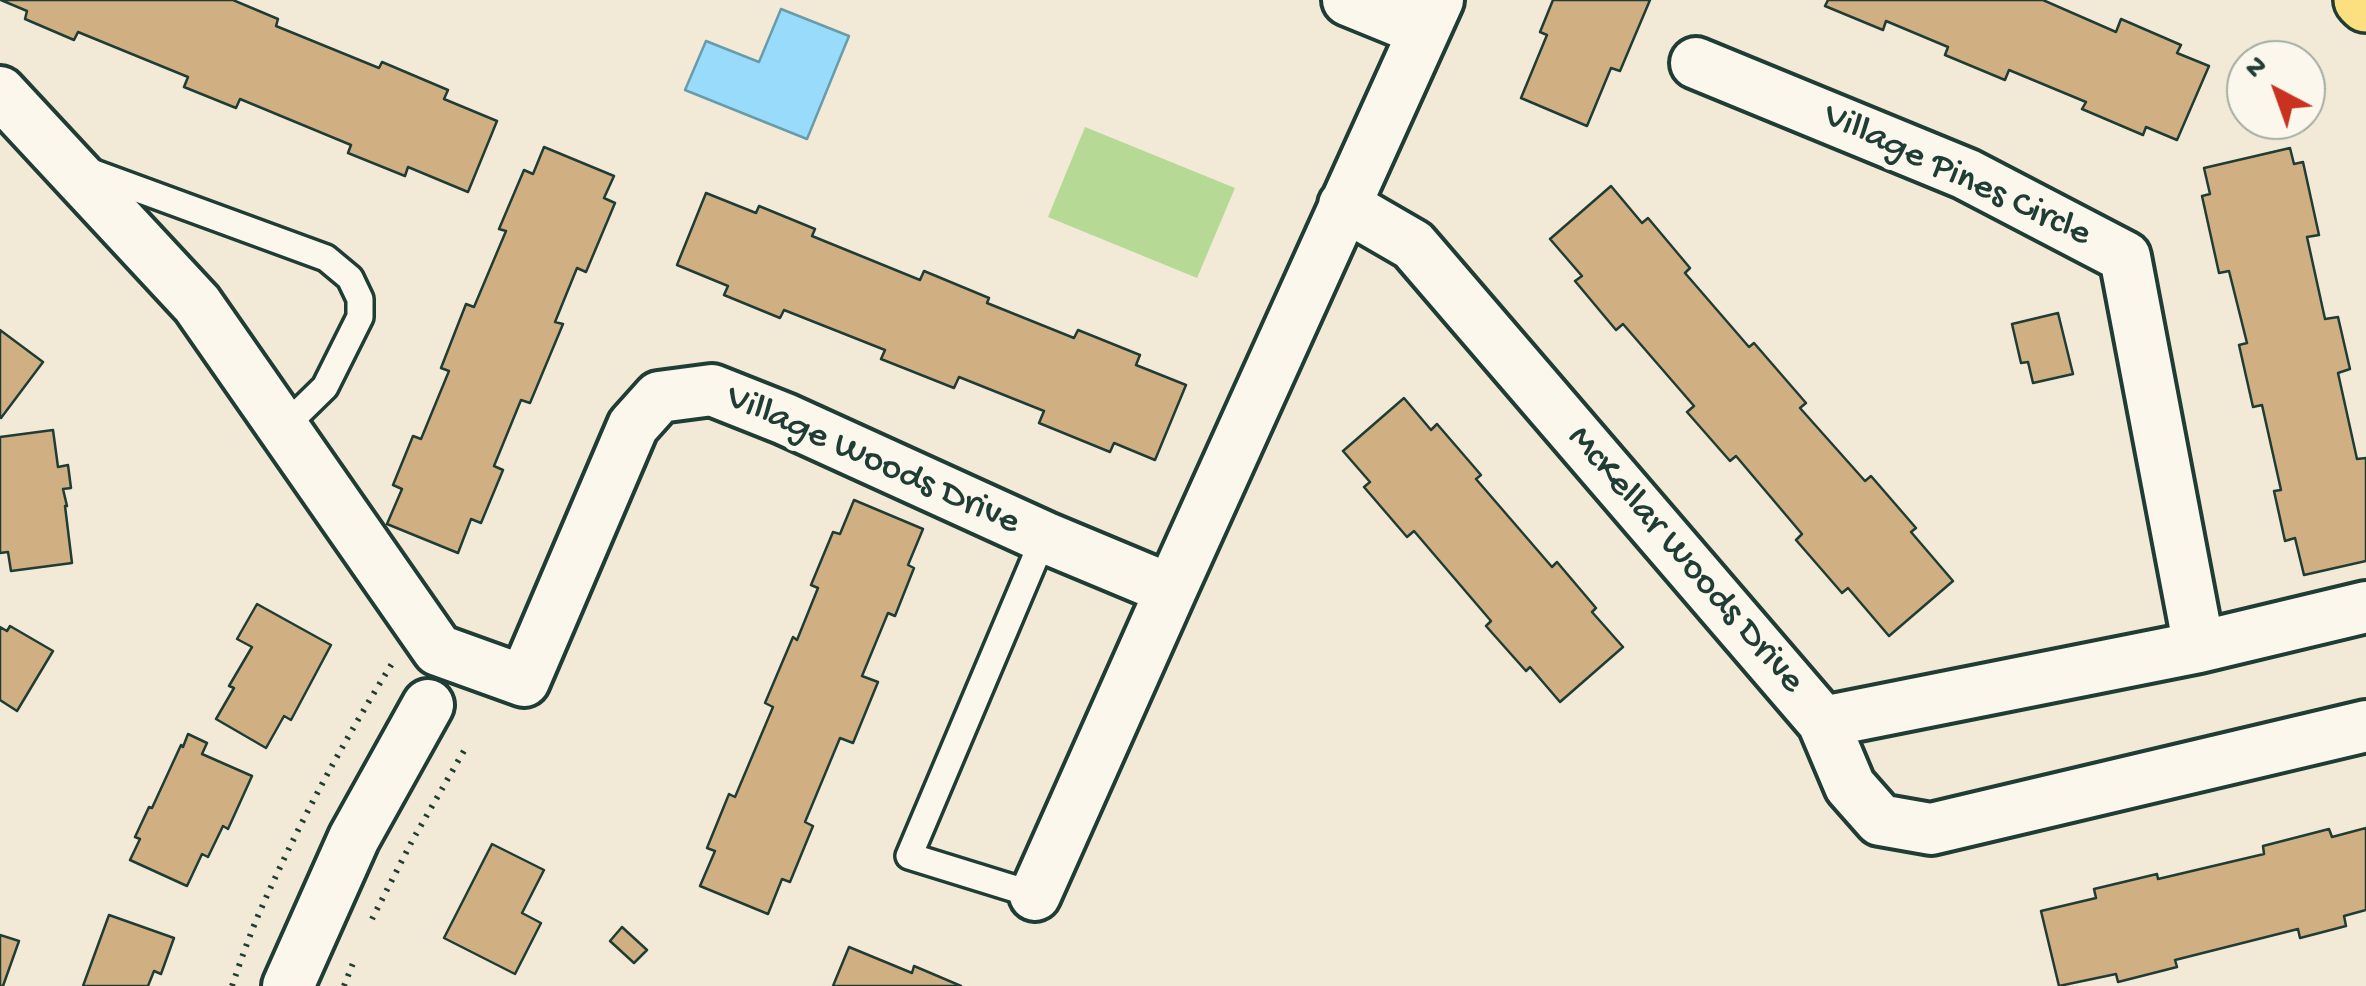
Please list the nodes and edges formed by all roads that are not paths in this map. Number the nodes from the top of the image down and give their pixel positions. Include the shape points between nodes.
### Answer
1 (1348, 0) edge
2 (1431, 15) edge
3 (1696, 63) dead end
4 (0, 92) edge
5 (65, 162) junction
6 (1344, 205) junction
7 (283, 428) junction
8 (1044, 537) junction
9 (1170, 590) junction
10 (2366, 607) edge
11 (2199, 647) junction
12 (428, 705) dead end
13 (1823, 722) junction
14 (2366, 726) edge
15 (1035, 895) joint
16 (288, 986) edge

1 - 2 street
2 - 6 street
3 - 11 street, Village Pines Circle via 1966,174 2124,256
4 - 5 street, Village Woods Drive
5 - 7 street, Village Woods Drive via 197,304
5 - 7 lane via 326,258 350,278 360,318 326,387
6 - 9 street
6 - 13 street, McKellar Woods Drive via 1414,245
7 - 8 street, Village Woods Drive via 438,650 524,680 633,426 659,397 712,390
8 - 9 street, Village Woods Drive
8 - 15 lane via 909,856
9 - 15 street
10 - 11 street, McKellar Woods Drive
11 - 13 street, McKellar Woods Drive
12 - 16 street via 354,838
13 - 14 street via 1850,786 1880,820 1932,828

